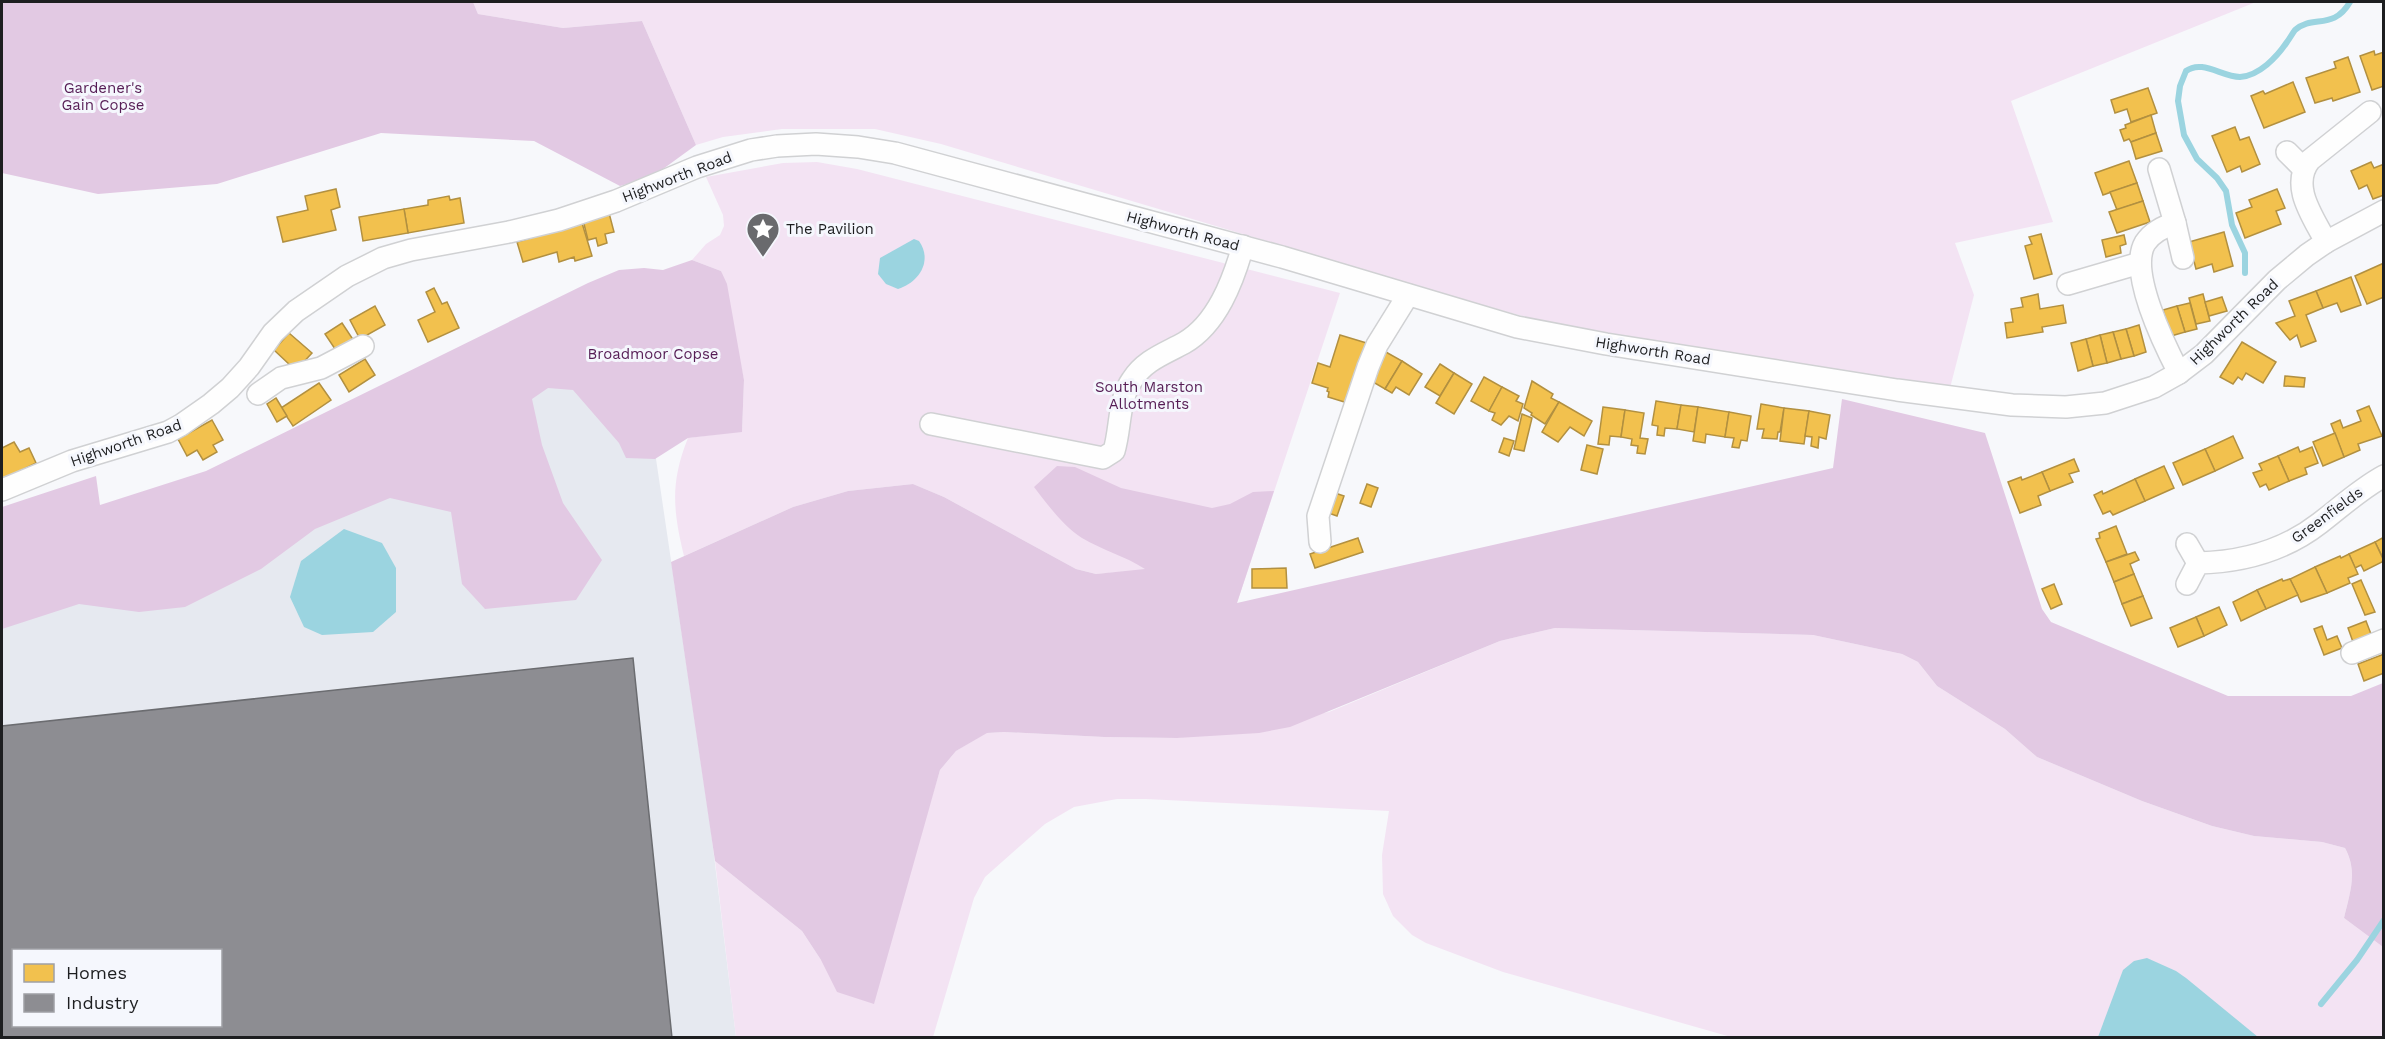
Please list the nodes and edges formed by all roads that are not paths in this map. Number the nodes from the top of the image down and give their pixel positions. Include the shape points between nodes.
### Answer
1 (2370, 112) dead end
2 (2287, 152) dead end
3 (2159, 169) dead end
4 (2304, 169) junction
5 (2384, 212) edge
6 (2175, 223) junction
7 (2326, 242) junction
8 (1242, 246) junction
9 (2183, 258) dead end
10 (2140, 263) junction
11 (2068, 284) dead end
12 (1408, 295) junction
13 (363, 346) dead end
14 (258, 352) junction
15 (2179, 373) junction
16 (281, 378) junction
17 (258, 394) dead end
18 (931, 424) dead end
19 (2384, 476) edge
20 (2, 490) edge
21 (1320, 542) dead end
22 (2187, 544) dead end
23 (2198, 563) junction
24 (2187, 584) dead end
25 (2384, 640) edge
26 (2352, 653) dead end

1 - 4 street
2 - 4 street
3 - 6 street
4 - 7 street via 2304,199
5 - 7 street, Highworth Road
6 - 9 street
6 - 10 street via 2161,227 2145,242
7 - 15 street, Highworth Road via 2277,280 2210,348
8 - 12 street, Highworth Road
8 - 14 street, Highworth Road via 895,153 816,144 777,146 710,162 559,220 383,258 347,276 297,310
8 - 18 street via 1235,274 1204,325 1190,339 1147,363 1131,380 1123,400 1115,447 1108,457
10 - 11 street
10 - 15 street via 2164,344
12 - 15 street, Highworth Road via 1549,334 1984,402 2066,407 2105,403 2137,395
12 - 21 street via 1370,360 1318,516
13 - 16 street via 321,368
14 - 16 street
14 - 20 street, Highworth Road via 230,388 181,425 72,460
16 - 17 street
19 - 23 street, Greenfields via 2290,543 2253,557
22 - 23 street
23 - 24 street
25 - 26 street

